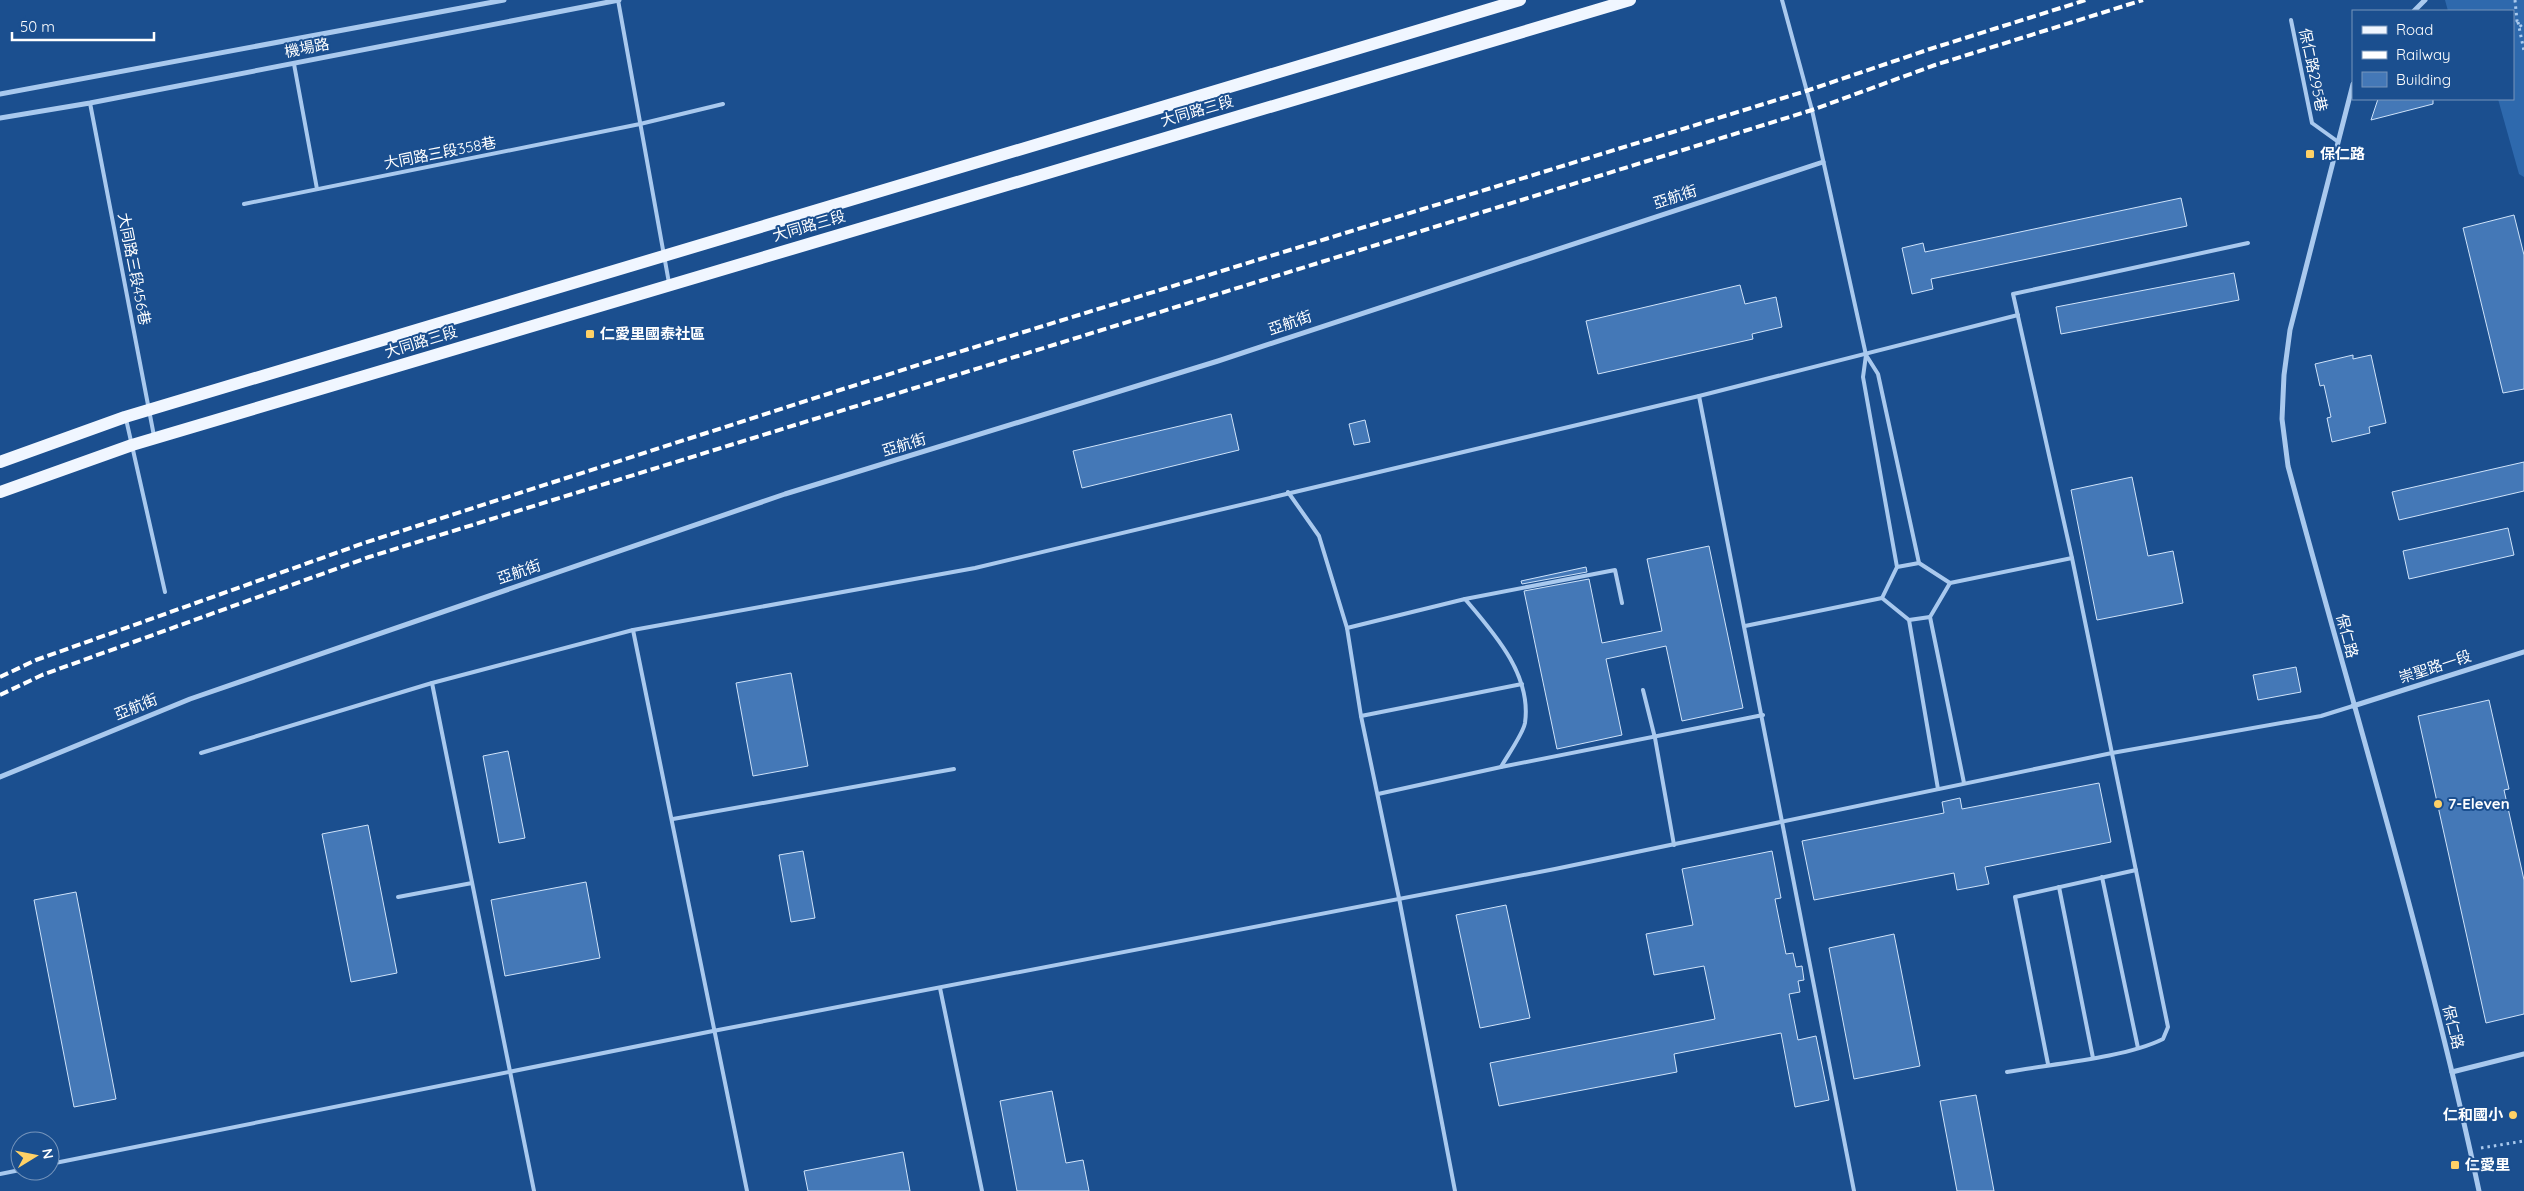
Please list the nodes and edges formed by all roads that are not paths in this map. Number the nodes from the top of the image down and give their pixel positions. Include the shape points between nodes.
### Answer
1 (504, 0) edge
2 (618, 0) edge
3 (1520, 0) edge
4 (1630, 0) edge
5 (1782, 0) edge
6 (2424, 0) edge
7 (2415, 10) edge
8 (2291, 20) dead end
9 (294, 64) junction
10 (2352, 88) edge
11 (0, 94) edge
12 (90, 103) junction
13 (724, 104) dead end
14 (0, 118) edge
15 (640, 124) junction
16 (2337, 141) junction
17 (1824, 162) junction
18 (317, 190) junction
19 (244, 204) dead end
20 (2248, 243) dead end
21 (664, 256) junction
22 (669, 284) junction
23 (2018, 315) junction
24 (1866, 355) junction
25 (1699, 396) junction
26 (149, 409) junction
27 (125, 417) junction
28 (155, 439) junction
29 (132, 445) junction
30 (0, 462) edge
31 (0, 492) edge
32 (1288, 492) junction
33 (2072, 558) junction
34 (1920, 563) junction
35 (1897, 567) junction
36 (1950, 583) junction
37 (165, 592) dead end
38 (1882, 598) junction
39 (1465, 599) junction
40 (1622, 603) dead end
41 (1930, 617) junction
42 (1909, 620) junction
43 (1745, 626) junction
44 (1347, 628) junction
45 (633, 630) junction
46 (2524, 652) edge
47 (432, 683) junction
48 (1522, 684) junction
49 (1643, 690) dead end
50 (2353, 706) junction
51 (1763, 715) junction
52 (1361, 716) junction
53 (1655, 738) junction
54 (2112, 752) junction
55 (201, 753) dead end
56 (1501, 767) junction
57 (954, 769) dead end
58 (0, 777) edge
59 (1964, 783) junction
60 (1938, 788) junction
61 (1378, 794) junction
62 (673, 820) junction
63 (1784, 823) junction
64 (1674, 845) junction
65 (2136, 870) junction
66 (2102, 877) junction
67 (472, 883) junction
68 (2059, 887) junction
69 (398, 897) dead end
70 (1399, 898) junction
71 (940, 988) junction
72 (713, 1032) junction
73 (2138, 1048) junction
74 (2524, 1054) edge
75 (2092, 1058) junction
76 (2048, 1064) junction
77 (510, 1072) junction
78 (2007, 1072) dead end
79 (2452, 1072) junction
80 (60, 1162) edge
81 (534, 1191) edge
82 (747, 1191) edge
83 (982, 1191) edge
84 (1455, 1191) edge
85 (1854, 1191) edge
86 (2479, 1191) edge

1 - 11 street, 機場路
2 - 9 street, 機場路
2 - 15 lane
3 - 21 main road, 大同路三段
4 - 22 main road, 大同路三段
5 - 17 lane
6 - 7 street
8 - 16 lane, 保仁路295巷 via 2312,123
9 - 12 street, 機場路
9 - 18 lane
10 - 16 street, 保仁路
12 - 14 street, 機場路
12 - 26 lane, 大同路三段456巷
13 - 15 lane, 大同路三段358巷
15 - 18 lane, 大同路三段358巷
15 - 21 lane
16 - 50 street, 保仁路 via 2290,330 2282,419 2288,466
17 - 24 lane
17 - 58 street, 亞航街 via 1218,361 785,494 198,696
18 - 19 lane, 大同路三段358巷
20 - 23 lane via 2013,294
21 - 22 lane
21 - 26 main road, 大同路三段
22 - 28 main road, 大同路三段
23 - 24 lane
23 - 33 lane
24 - 25 lane
24 - 34 lane via 1878,374
24 - 35 lane via 1863,377
25 - 32 lane
25 - 43 lane
26 - 27 main road, 大同路三段
26 - 28 lane, 大同路三段456巷
27 - 29 lane
27 - 30 main road, 大同路三段
28 - 29 main road, 大同路三段
29 - 31 main road, 大同路三段
29 - 37 lane
32 - 44 lane via 1320,536
32 - 45 lane via 975,568
33 - 36 lane
33 - 54 lane
34 - 35 lane
34 - 36 lane
35 - 38 lane
36 - 41 lane
38 - 42 lane
38 - 43 lane
39 - 40 lane via 1615,570
39 - 44 lane
39 - 48 lane via 1495,634
41 - 42 lane
41 - 59 lane
42 - 60 lane
43 - 51 lane
44 - 52 lane
45 - 47 lane
45 - 62 lane
46 - 50 street, 崇聖路一段
47 - 55 lane
47 - 67 lane
48 - 52 lane
48 - 56 lane via 1525,724
49 - 53 lane
50 - 54 lane via 2321,716
50 - 79 street, 保仁路
51 - 53 lane
51 - 63 lane
52 - 61 lane
53 - 56 lane
53 - 64 lane
54 - 59 lane
54 - 65 lane
56 - 61 lane
57 - 62 lane
59 - 60 lane
60 - 63 lane
61 - 70 lane
62 - 72 lane
63 - 64 lane
63 - 85 lane
64 - 70 lane
65 - 66 lane
65 - 73 lane via 2168,1027 2164,1038
66 - 68 lane
66 - 73 lane
67 - 69 lane
67 - 77 lane
68 - 75 lane
68 - 76 lane via 2015,897
70 - 71 lane
70 - 84 lane
71 - 72 lane
71 - 83 lane
72 - 77 lane
72 - 82 lane
73 - 75 lane
74 - 79 street
75 - 76 lane
76 - 78 lane
77 - 80 lane
77 - 81 lane
79 - 86 street, 保仁路

